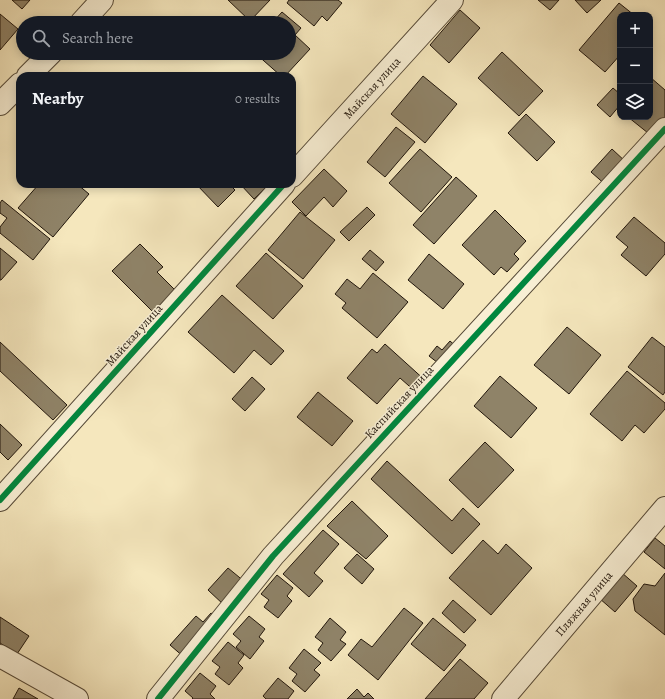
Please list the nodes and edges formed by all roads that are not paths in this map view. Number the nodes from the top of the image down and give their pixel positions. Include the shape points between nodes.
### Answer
1 (102, 0) edge
2 (452, 0) edge
3 (87, 16) edge
4 (44, 60) edge
5 (32, 72) edge
6 (16, 88) edge
7 (0, 104) edge
8 (665, 129) edge
9 (296, 172) edge
10 (280, 188) edge
11 (0, 500) edge
12 (665, 508) edge
13 (0, 656) edge
14 (77, 699) edge
15 (158, 699) edge
16 (503, 699) edge

1 - 3 street
2 - 9 street, Майская улица
4 - 5 street
6 - 7 street
8 - 15 street, Каспийская улица via 273,556
10 - 11 street, Майская улица
12 - 16 street, Пляжная улица
13 - 14 street

